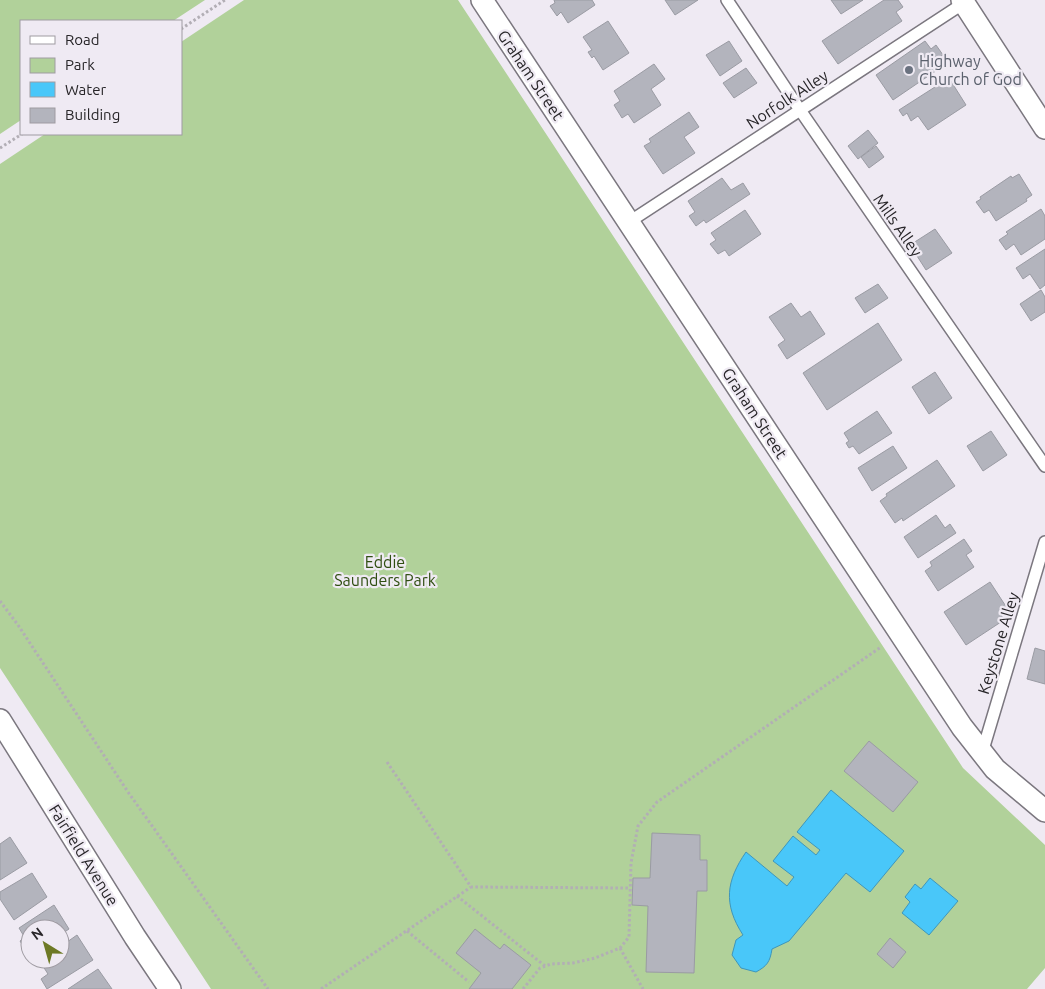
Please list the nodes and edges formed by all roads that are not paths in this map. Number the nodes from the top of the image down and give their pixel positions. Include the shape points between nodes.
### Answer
1 (482, 0) edge
2 (727, 0) edge
3 (963, 1) edge
4 (800, 110) junction
5 (1045, 128) edge
6 (629, 222) junction
7 (1045, 466) edge
8 (1045, 542) edge
9 (0, 720) edge
10 (982, 753) junction
11 (1045, 812) edge
12 (170, 989) edge

1 - 6 street, Graham Street
2 - 4 lane, Mills Alley
3 - 4 lane, Norfolk Alley
3 - 5 street
4 - 6 lane, Norfolk Alley
4 - 7 lane, Mills Alley
6 - 10 street, Graham Street via 962,728
8 - 10 lane, Keystone Alley
9 - 12 street, Fairfield Avenue
10 - 11 street, Graham Street via 995,769

